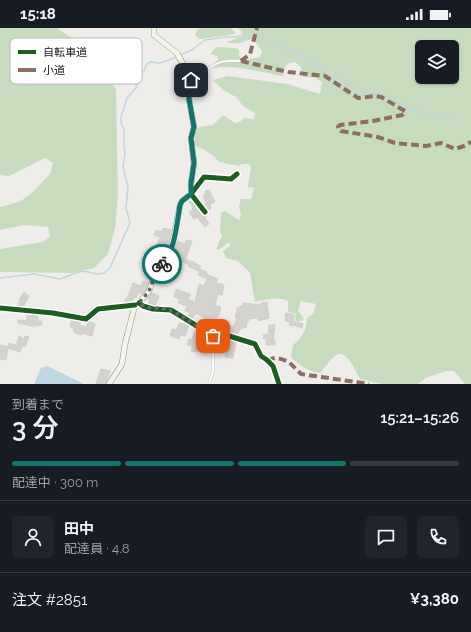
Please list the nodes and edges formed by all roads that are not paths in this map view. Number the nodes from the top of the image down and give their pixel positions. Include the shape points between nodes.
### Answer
1 (154, 28) edge
2 (241, 62) dead end
3 (191, 80) junction
4 (237, 174) dead end
5 (191, 194) junction
6 (204, 212) dead end
7 (137, 304) junction
8 (0, 308) edge
9 (213, 336) junction
10 (109, 384) edge
11 (209, 384) edge
12 (279, 384) edge

1 - 3 main road via 154,35 179,56
2 - 3 lane via 218,62
3 - 5 main road via 189,99 194,127 191,138 194,163
4 - 5 street via 231,179 204,177
5 - 6 street
5 - 7 main road via 180,205 167,258 157,269 149,291
7 - 8 street via 98,309 86,319
7 - 9 street via 153,309 171,310
7 - 10 main road via 122,364
9 - 11 lane via 213,372
9 - 12 street via 226,335 255,344 261,356 273,366

